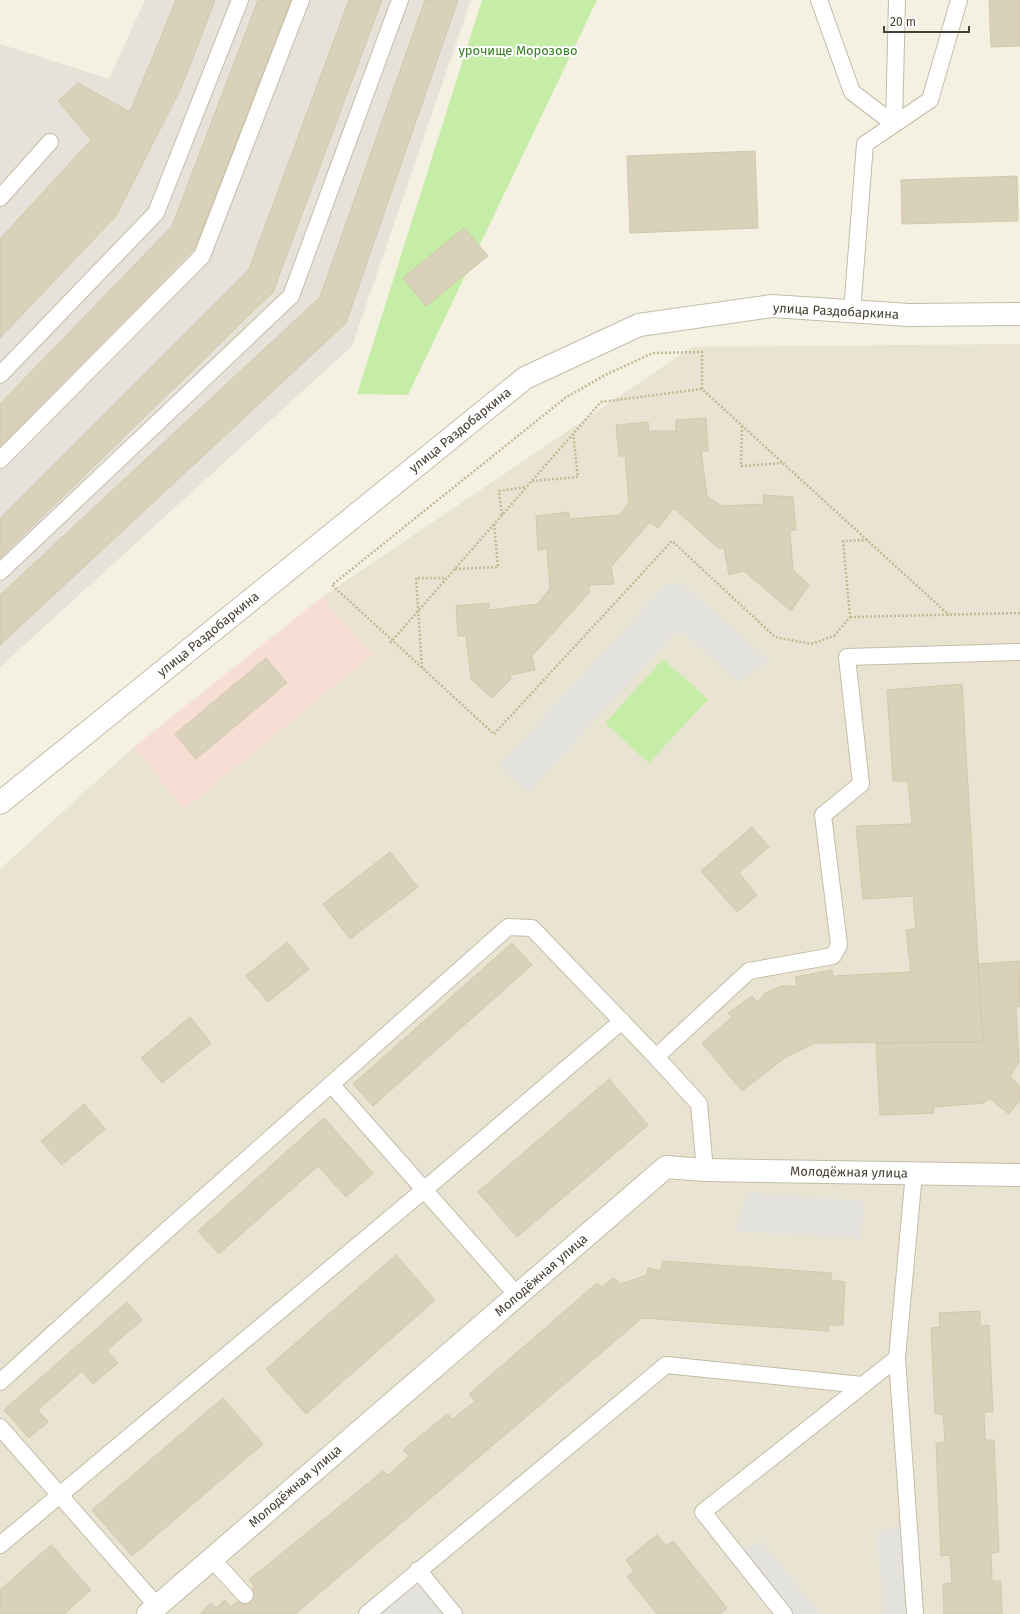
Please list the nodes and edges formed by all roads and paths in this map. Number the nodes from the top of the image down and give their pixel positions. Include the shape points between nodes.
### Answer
1 (240, 0) edge
2 (301, 0) edge
3 (400, 0) edge
4 (819, 0) edge
5 (897, 0) edge
6 (959, 0) edge
7 (894, 124) junction
8 (50, 142) dead end
9 (0, 198) edge
10 (852, 312) junction
11 (1020, 314) edge
12 (0, 375) edge
13 (702, 389) junction
14 (742, 425) junction
15 (573, 434) junction
16 (0, 460) edge
17 (783, 463) junction
18 (531, 481) junction
19 (526, 487) junction
20 (502, 515) junction
21 (494, 524) junction
22 (868, 540) junction
23 (455, 569) junction
24 (0, 572) edge
25 (447, 578) junction
26 (418, 610) junction
27 (1020, 613) edge
28 (949, 615) junction
29 (850, 618) junction
30 (391, 641) junction
31 (1020, 652) edge
32 (422, 668) junction
33 (0, 803) edge
34 (622, 1021) junction
35 (656, 1058) junction
36 (331, 1084) junction
37 (705, 1170) junction
38 (914, 1174) junction
39 (1020, 1175) edge
40 (424, 1190) junction
41 (517, 1295) junction
42 (897, 1358) junction
43 (0, 1382) edge
44 (862, 1385) junction
45 (0, 1427) edge
46 (60, 1495) junction
47 (0, 1545) edge
48 (212, 1559) junction
49 (418, 1570) junction
50 (245, 1595) dead end
51 (152, 1610) edge
52 (367, 1614) edge
53 (454, 1614) edge
54 (784, 1614) edge
55 (915, 1614) edge

1 - 12 lane via 156,213
2 - 16 lane via 202,256
3 - 24 lane via 291,296
4 - 7 lane via 852,92
5 - 7 lane
6 - 7 lane via 930,100
7 - 10 lane via 865,144
8 - 9 lane
10 - 11 street, улица Раздобаркина via 910,315
10 - 33 street, улица Раздобаркина via 772,306 639,325 525,378
13 - 14 path
13 - 15 path via 601,402
13 - 30 path via 702,352 653,353 605,375 565,398 332,584
14 - 17 path
14 - 17 path via 741,466
15 - 18 path
15 - 18 path via 578,477
17 - 22 path
18 - 19 path
19 - 20 path
19 - 20 path via 499,491
20 - 21 path
21 - 23 path
21 - 23 path via 498,568
22 - 28 path
22 - 29 path via 843,541
23 - 25 path
25 - 26 path
25 - 26 path via 416,578
26 - 30 path
26 - 32 path
27 - 28 path
28 - 29 path
29 - 32 path via 834,636 811,644 775,637 672,541 494,734
30 - 32 path
31 - 35 lane via 847,657 861,784 823,815 839,945 833,956 749,971
34 - 35 lane
34 - 36 lane via 532,928 508,927
34 - 40 lane
35 - 37 lane via 700,1104
36 - 40 lane
36 - 43 lane
37 - 38 street, Молодёжная улица
37 - 41 street, Молодёжная улица via 666,1167
38 - 39 street, Молодёжная улица
38 - 42 lane
40 - 41 lane
40 - 46 lane
41 - 48 street, Молодёжная улица
42 - 44 lane
42 - 55 lane
44 - 49 lane via 666,1365
44 - 54 lane via 703,1512
45 - 46 lane
46 - 47 lane
46 - 51 lane
48 - 50 lane
48 - 51 street, Молодёжная улица
49 - 52 lane
49 - 53 lane

